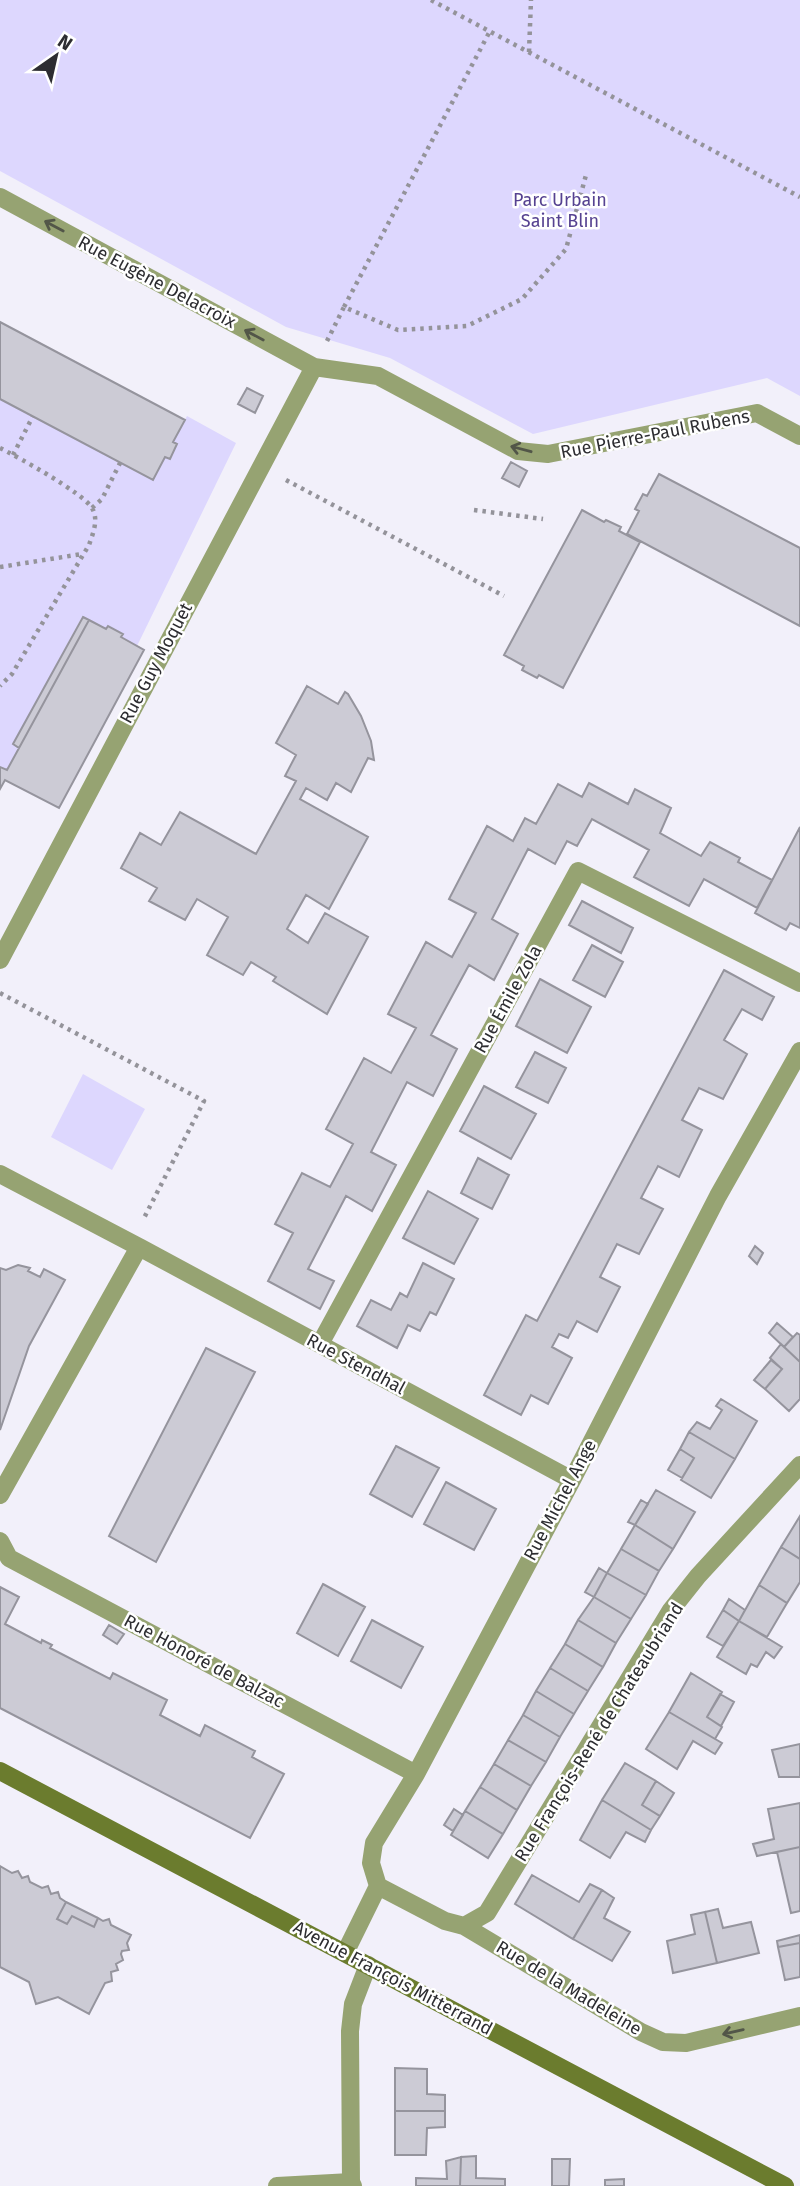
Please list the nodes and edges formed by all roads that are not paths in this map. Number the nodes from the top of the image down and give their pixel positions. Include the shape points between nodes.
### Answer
1 (0, 197) edge
2 (314, 367) junction
3 (800, 436) edge
4 (0, 960) edge
5 (800, 983) edge
6 (800, 1051) edge
7 (0, 1174) edge
8 (139, 1247) junction
9 (320, 1345) junction
10 (800, 1465) edge
11 (572, 1479) junction
12 (0, 1496) edge
13 (0, 1541) edge
14 (0, 1771) edge
15 (416, 1774) junction
16 (379, 1886) junction
17 (464, 1926) junction
18 (345, 1953) junction
19 (368, 1965) junction
20 (800, 2016) edge
21 (352, 2184) edge
22 (277, 2186) edge
23 (785, 2186) edge

2 -> 1 street, Rue Eugène Delacroix
3 -> 2 street, Rue Pierre-Paul Rubens via 757,413 548,454 518,451 378,376
2 - 4 street, Rue Guy Moquet
5 - 9 street, Rue Émile Zola via 578,871
6 - 11 street, Rue Michel Ange via 718,1196
7 - 8 street
8 - 9 street, Rue Stendhal
8 - 12 street
9 - 11 street, Rue Stendhal
10 - 17 street, Rue François-René de Chateaubriand via 671,1611 487,1913
11 - 15 street, Rue Michel Ange
13 - 15 street, Rue Honoré de Balzac via 9,1558
14 - 18 main road, Avenue François Mitterrand
15 - 16 street, Rue Michel Ange via 374,1843 371,1863
16 - 17 street via 445,1922
16 - 18 street
20 -> 17 street, Rue de la Madeleine via 685,2043 663,2042
18 - 19 main road, Avenue François Mitterrand
19 - 21 street via 353,2004 350,2031
19 - 23 main road, Avenue François Mitterrand
21 - 22 street

